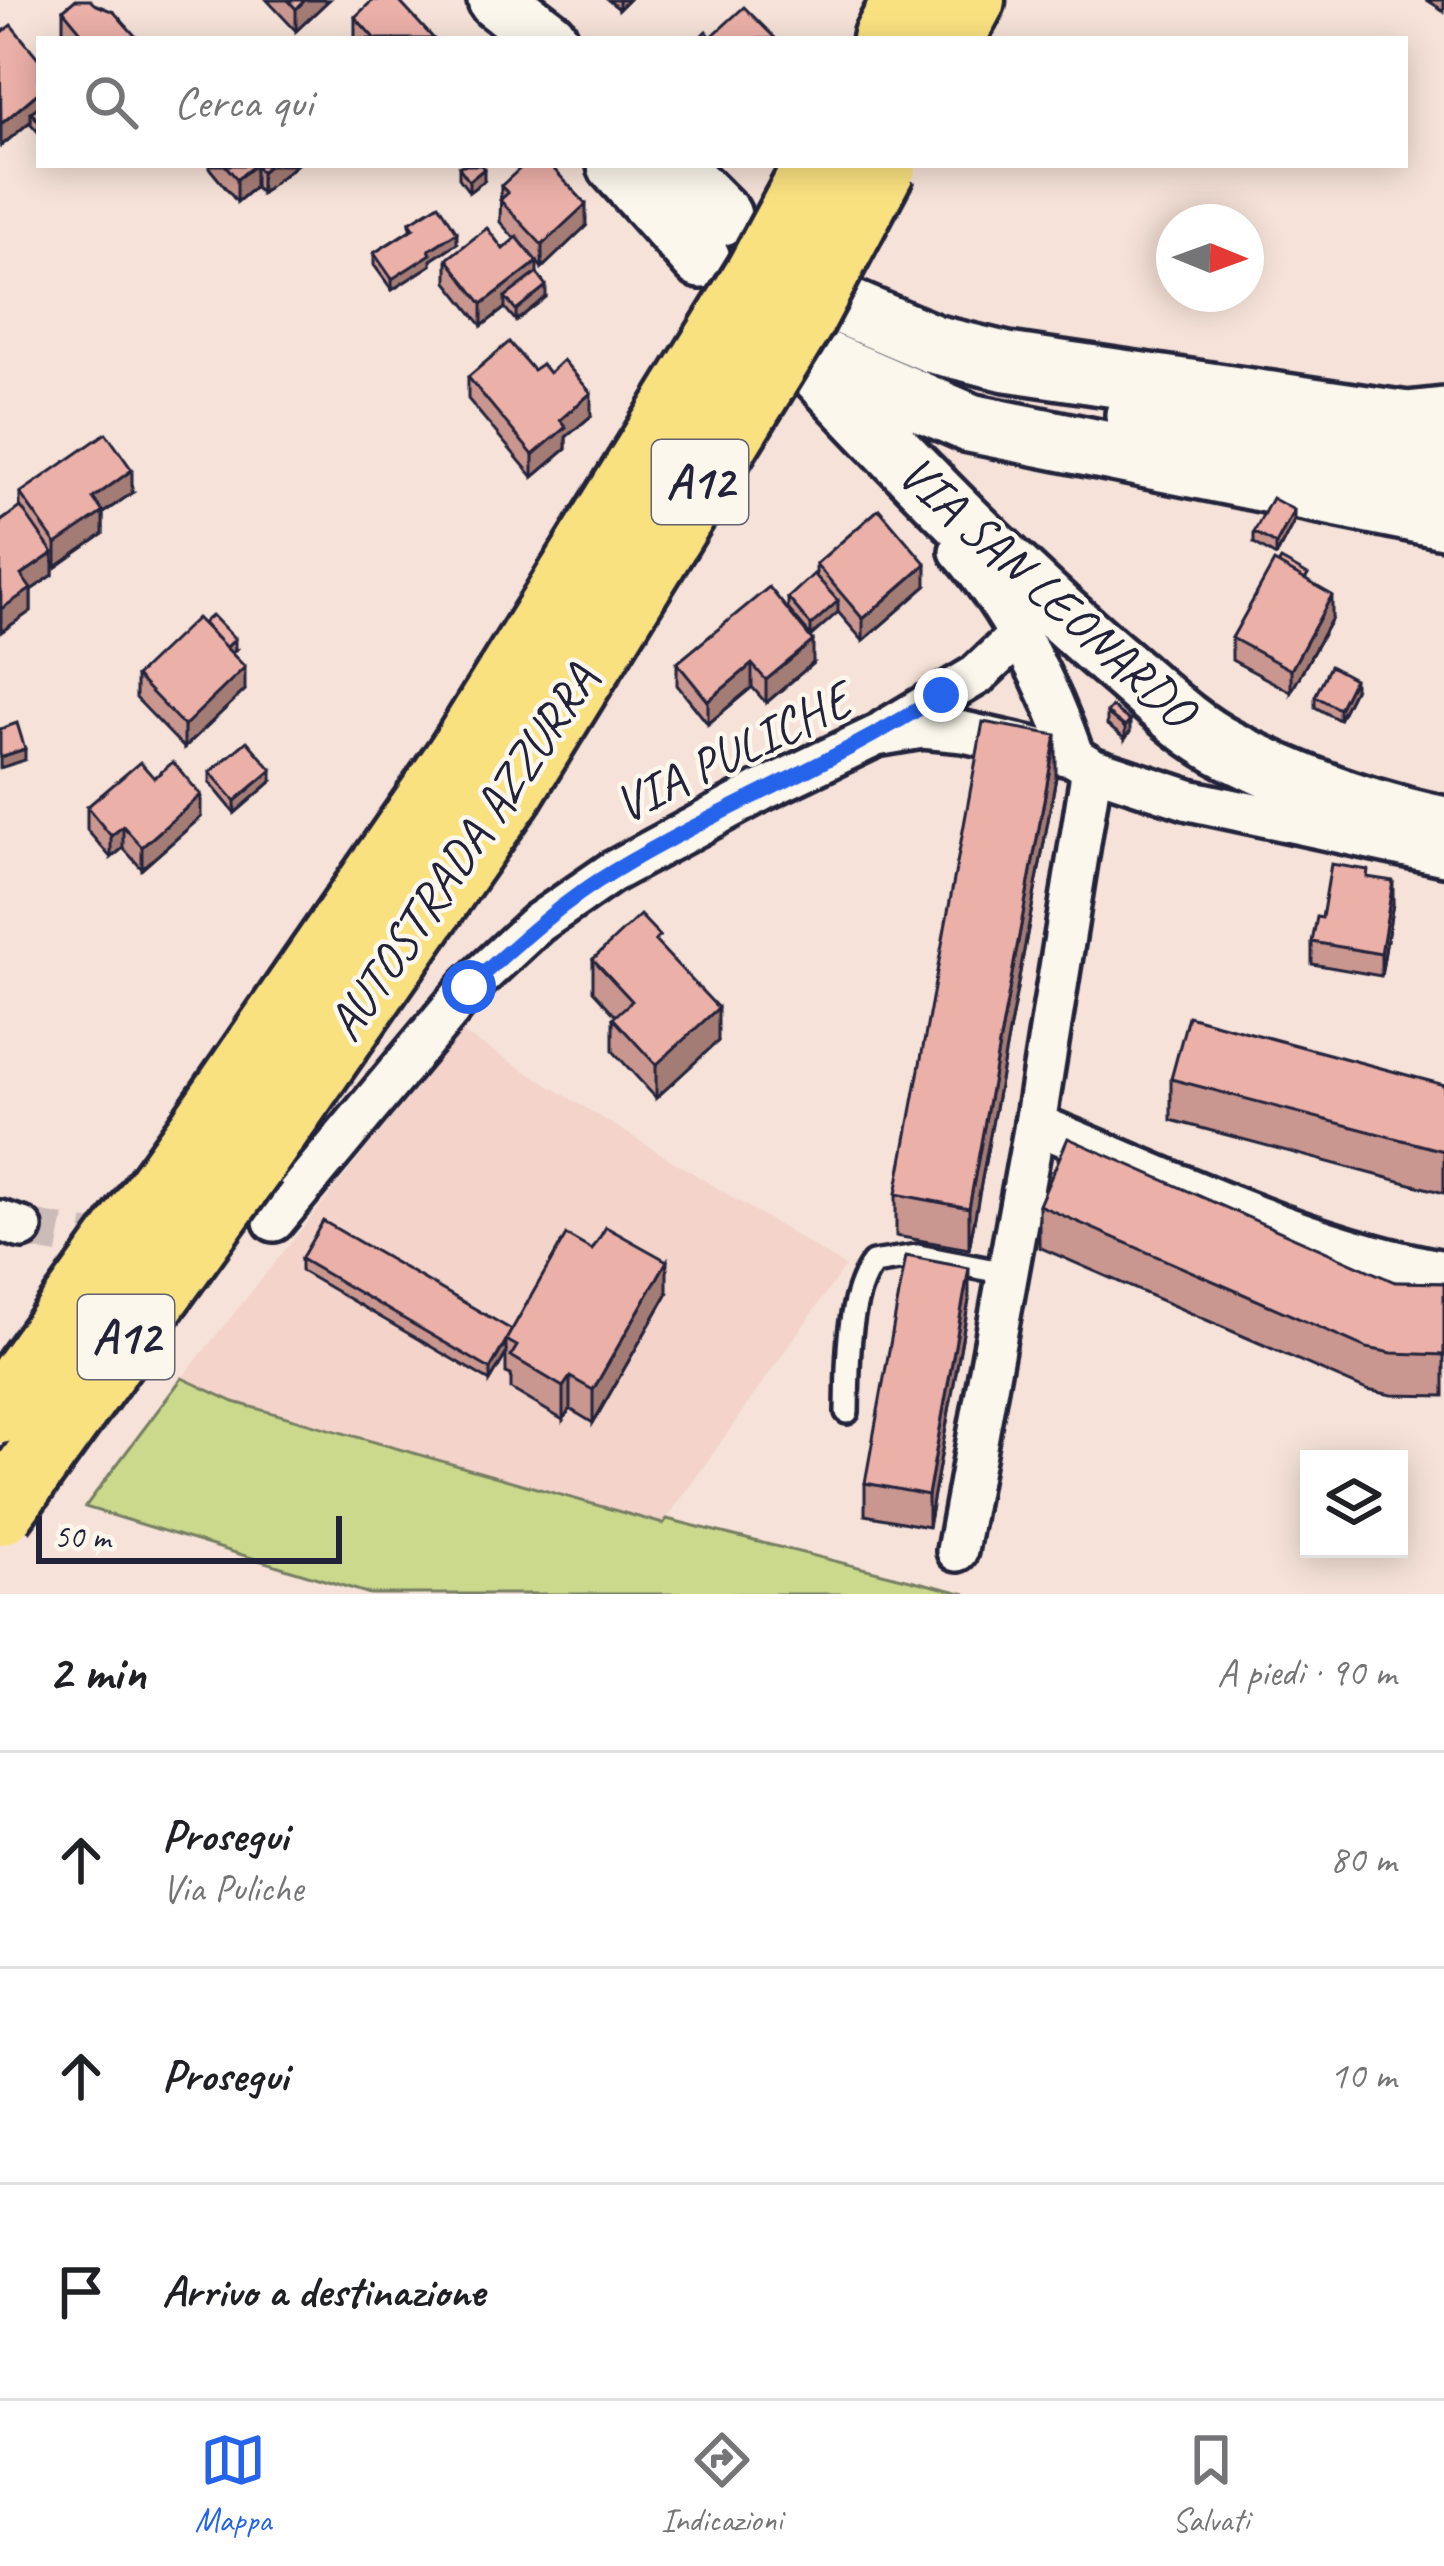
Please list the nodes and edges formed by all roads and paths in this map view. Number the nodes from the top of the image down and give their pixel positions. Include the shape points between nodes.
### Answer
1 (495, 0) edge
2 (907, 0) edge
3 (971, 0) edge
4 (515, 36) edge
5 (544, 36) edge
6 (888, 36) edge
7 (952, 36) edge
8 (620, 168) edge
9 (673, 168) edge
10 (816, 168) edge
11 (881, 168) edge
12 (826, 338) junction
13 (1444, 417) edge
14 (1444, 471) edge
15 (916, 476) junction
16 (1444, 519) edge
17 (1017, 637) junction
18 (876, 736) junction
19 (1083, 762) junction
20 (485, 774) junction
21 (1444, 826) edge
22 (1444, 855) edge
23 (1035, 1124) junction
24 (243, 1171) junction
25 (1444, 1271) edge
26 (1006, 1273) junction
27 (0, 1410) edge
28 (847, 1412) dead end
29 (0, 1511) edge
30 (958, 1551) dead end

1 - 4 main road
1 - 5 main road
2 - 6 highway
3 - 7 highway
8 - 9 main road via 711,238
10 - 20 highway, AUTOSTRADA AZZURRA / A12, bridge
11 - 20 highway, AUTOSTRADA AZZURRA / A12, bridge via 802,316
12 - 13 main road via 933,344 1407,421
12 - 14 main road, VIA SAN LEONARDO via 928,378
12 - 15 main road, VIA SAN LEONARDO
12 - 16 main road, VIA SAN LEONARDO via 970,423
15 - 17 street via 924,511 993,589
15 - 21 main road, VIA SAN LEONARDO via 1094,645 1226,748 1332,793
17 - 18 street via 977,675
17 - 19 street
18 - 19 street, VIA PULICHE via 964,732
18 - 24 street, VIA PULICHE via 631,862 538,923
19 - 22 street, VIA PULICHE via 1189,800
19 - 23 street
20 - 24 highway, AUTOSTRADA AZZURRA / A12
23 - 25 street via 1297,1229
23 - 26 street
24 - 27 highway, AUTOSTRADA AZZURRA / A12, bridge
24 - 29 highway, AUTOSTRADA AZZURRA / A12, bridge
26 - 28 lane via 918,1256 873,1263 848,1346
26 - 30 street

